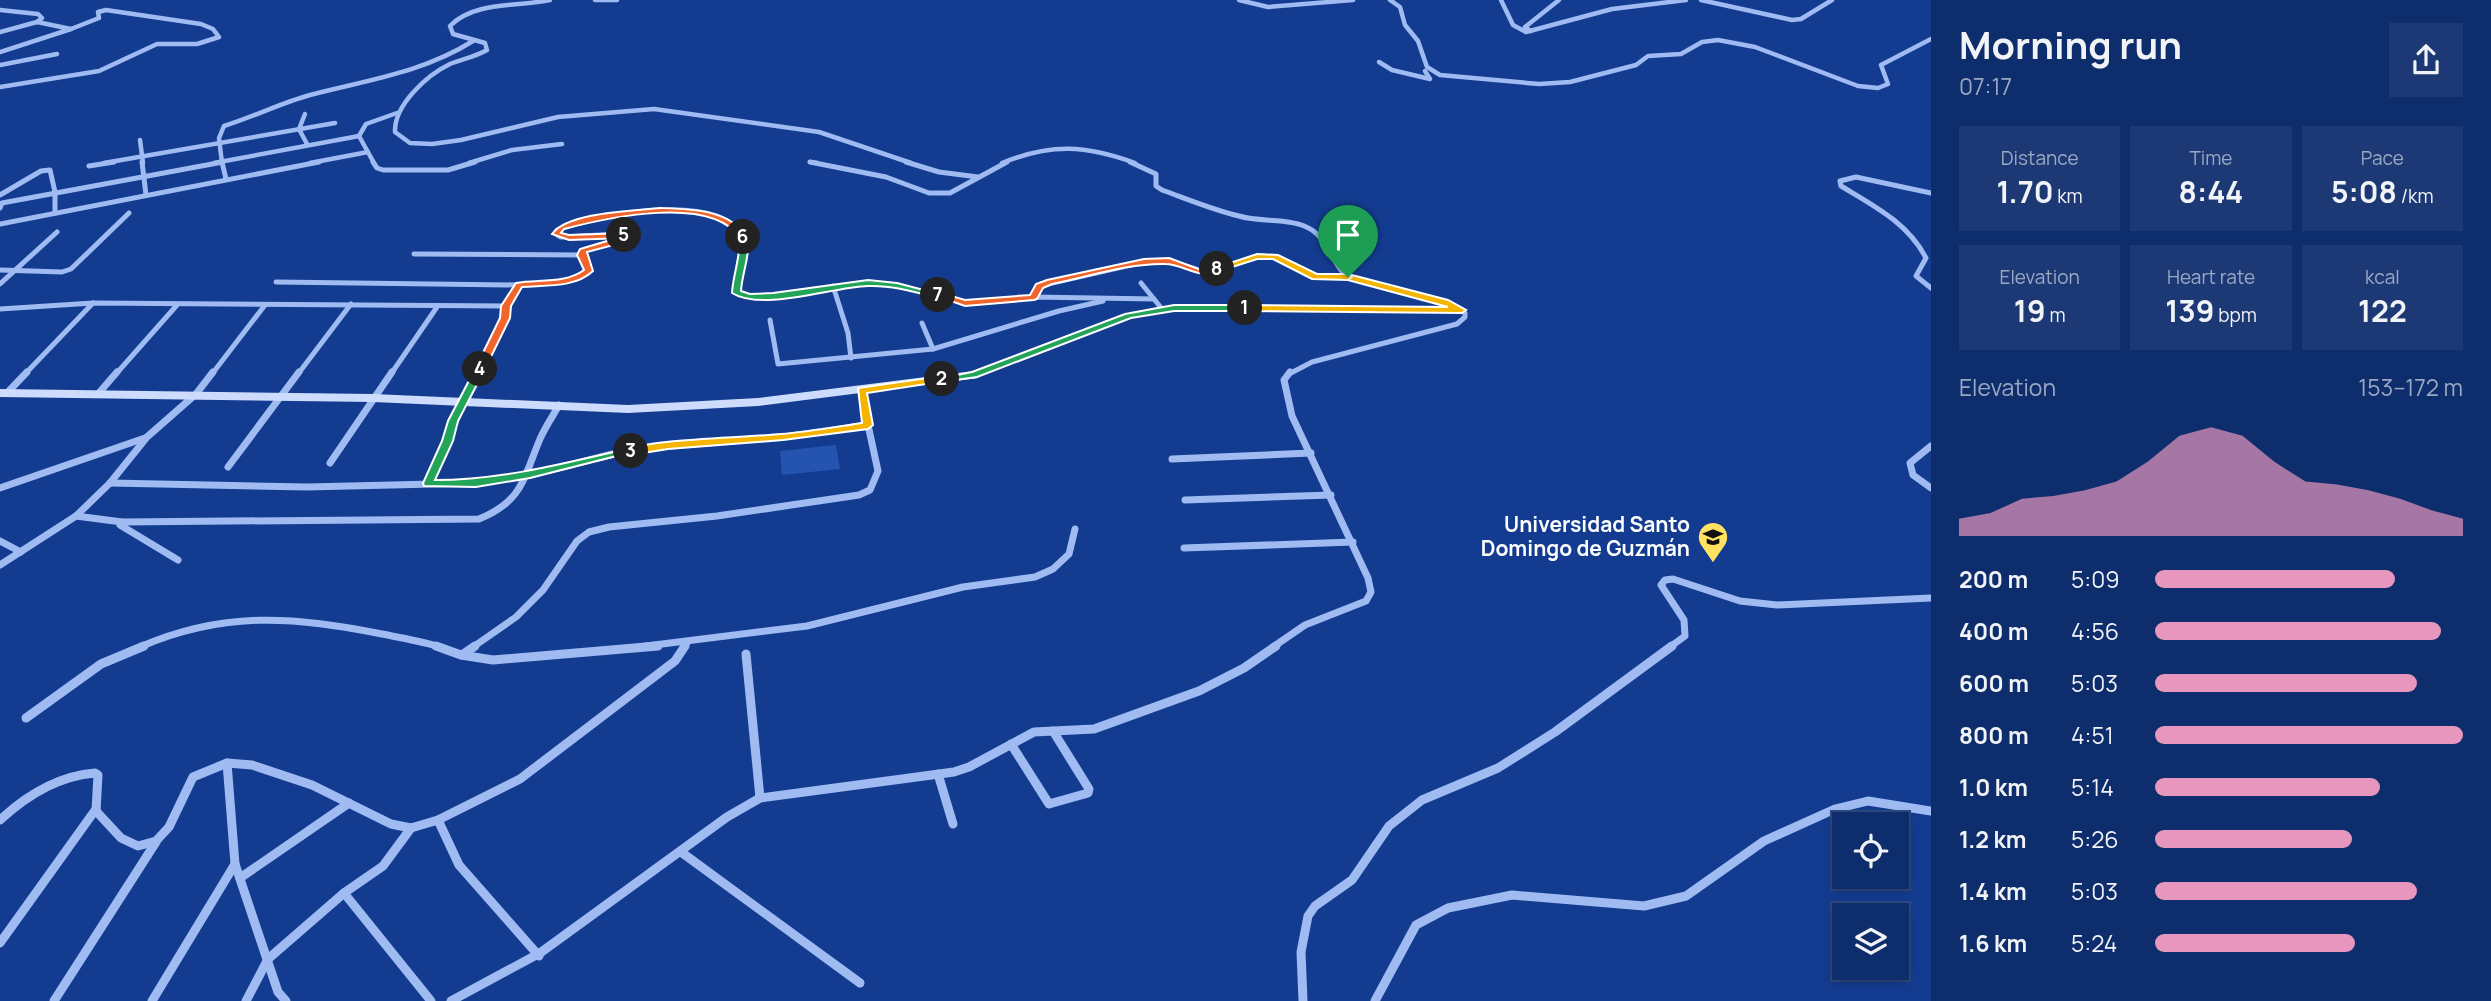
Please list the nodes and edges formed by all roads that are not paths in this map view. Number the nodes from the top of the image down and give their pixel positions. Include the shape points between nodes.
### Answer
1 (550, 0) edge
2 (595, 0) edge
3 (617, 0) edge
4 (1239, 0) edge
5 (1353, 0) edge
6 (1390, 0) edge
7 (1501, 0) edge
8 (1559, 0) edge
9 (1686, 0) edge
10 (1701, 0) edge
11 (1832, 0) edge
12 (0, 10) edge
13 (37, 22) junction
14 (71, 29) junction
15 (1531, 31) junction
16 (0, 32) edge
17 (1931, 39) edge
18 (473, 41) junction
19 (0, 51) edge
20 (57, 54) dead end
21 (1422, 58) junction
22 (1379, 62) dead end
23 (0, 65) edge
24 (0, 87) edge
25 (397, 113) junction
26 (305, 114) dead end
27 (335, 123) dead end
28 (299, 129) junction
29 (359, 136) junction
30 (140, 140) dead end
31 (219, 144) junction
32 (307, 144) junction
33 (562, 144) dead end
34 (368, 152) junction
35 (142, 158) junction
36 (222, 161) junction
37 (810, 162) dead end
38 (89, 166) dead end
39 (144, 176) junction
40 (978, 177) junction
41 (226, 179) junction
42 (55, 192) junction
43 (1931, 193) edge
44 (0, 195) edge
45 (146, 195) junction
46 (0, 208) edge
47 (129, 213) dead end
48 (55, 214) junction
49 (0, 224) edge
50 (57, 232) dead end
51 (414, 254) dead end
52 (581, 255) junction
53 (0, 270) edge
54 (16, 270) junction
55 (1348, 277) junction
56 (276, 282) dead end
57 (1142, 282) dead end
58 (0, 284) edge
59 (519, 285) junction
60 (834, 286) junction
61 (1931, 288) edge
62 (1034, 297) junction
63 (1118, 298) junction
64 (1154, 299) junction
65 (93, 303) junction
66 (351, 304) junction
67 (177, 305) junction
68 (265, 305) junction
69 (506, 306) junction
70 (437, 307) junction
71 (0, 309) edge
72 (1162, 309) junction
73 (1462, 310) junction
74 (770, 320) dead end
75 (922, 323) dead end
76 (933, 349) junction
77 (851, 358) junction
78 (974, 375) joint
79 (861, 390) junction
80 (4, 393) edge
81 (97, 394) junction
82 (195, 394) junction
83 (281, 396) junction
84 (373, 398) junction
85 (462, 402) junction
86 (559, 405) junction
87 (868, 425) junction
88 (147, 437) junction
89 (1931, 446) edge
90 (1311, 453) junction
91 (1172, 459) dead end
92 (330, 463) dead end
93 (228, 467) dead end
94 (530, 475) junction
95 (110, 483) junction
96 (428, 483) junction
97 (0, 488) edge
98 (1931, 488) edge
99 (1331, 495) junction
100 (1185, 500) dead end
101 (76, 516) junction
102 (121, 522) junction
103 (1075, 529) dead end
104 (0, 541) edge
105 (1353, 542) junction
106 (1184, 548) dead end
107 (21, 552) junction
108 (178, 559) dead end
109 (0, 565) edge
110 (1931, 598) edge
111 (687, 643) junction
112 (746, 654) dead end
113 (461, 655) junction
114 (26, 718) dead end
115 (1053, 731) junction
116 (1011, 744) junction
117 (227, 763) junction
118 (938, 774) junction
119 (760, 798) junction
120 (349, 803) junction
121 (96, 808) junction
122 (1931, 811) edge
123 (0, 820) edge
124 (438, 820) junction
125 (953, 824) dead end
126 (411, 828) junction
127 (156, 841) junction
128 (681, 852) junction
129 (235, 864) junction
130 (240, 878) junction
131 (344, 893) junction
132 (0, 943) edge
133 (539, 956) junction
134 (268, 959) junction
135 (860, 983) dead end
136 (54, 1001) edge
137 (152, 1001) edge
138 (246, 1001) edge
139 (286, 1001) edge
140 (431, 1001) edge
141 (451, 1001) edge
142 (1303, 1001) edge
143 (1374, 1001) edge

1 - 18 street via 469,14 452,22 453,34
2 - 3 street
4 - 5 street via 1268,6
6 - 21 street via 1400,7
7 - 15 street via 1515,29
8 - 15 street via 1525,27
9 - 15 street via 1612,9
10 - 11 street via 1797,20
12 - 13 street via 37,14 42,18
13 - 14 street
13 - 16 street
14 - 19 street
14 - 24 street via 99,18 98,12 106,10 201,24 219,37 197,44 157,44 99,71
17 - 21 street via 1881,65 1888,84 1874,88 1755,47 1724,41 1705,41 1681,54 1651,56 1636,65 1551,84 1445,76 1429,69
18 - 25 street via 485,43 487,50 445,67
18 - 31 street via 419,70 310,95 224,126
20 - 23 street
21 - 22 street via 1430,79 1392,71
25 - 29 street via 366,124
25 - 40 street via 394,132 409,142 424,144 552,118 633,109 692,112 803,128 928,171
26 - 28 street
27 - 28 street
28 - 31 street
28 - 32 street
29 - 32 street
29 - 34 street
30 - 35 street
31 - 35 street
31 - 36 street
32 - 36 street
33 - 34 street via 512,150 431,172 383,170
34 - 41 street
35 - 38 street
35 - 39 street
36 - 39 street
36 - 41 street
37 - 40 street via 886,177 941,195
39 - 42 street
39 - 45 street
40 - 55 street via 1038,148 1096,150 1152,170 1156,186 1162,190 1212,209 1314,231 1336,267
41 - 45 street
42 - 44 street via 47,170
42 - 46 street via 2,203
42 - 48 street
43 - 61 street via 1856,177 1840,181 1905,229 1922,248 1926,258 1916,276
45 - 48 street
47 - 54 street via 77,266 62,271
48 - 49 street
50 - 54 street
51 - 52 street
52 - 59 street via 589,271 583,275 568,281
52 - 60 street via 586,248 622,240 624,235 561,237 557,230 620,213 688,211 723,219 744,238 737,293 756,298
53 - 54 street
54 - 58 street
55 - 62 street via 1315,277 1275,257 1257,257 1205,272 1164,260 1050,282 1039,286
55 - 73 street
56 - 59 street
57 - 64 street
59 - 69 street
60 - 62 street via 897,285 965,303
60 - 77 street
62 - 63 street
63 - 64 street
63 - 76 street
64 - 72 street
65 - 67 street
65 - 71 street
65 - 80 street
66 - 68 street
66 - 70 street
66 - 83 street
67 - 68 street
67 - 81 street
68 - 82 street
69 - 70 street
69 - 85 street via 490,352
70 - 84 street
72 - 73 street
72 - 78 street via 1128,316
73 - 90 street via 1465,317 1457,324 1292,370 1283,380 1285,396
74 - 77 street via 777,363
75 - 76 street
76 - 77 street
78 - 79 street
79 - 86 street via 681,409
79 - 87 street
80 - 81 street
81 - 82 street
82 - 83 street
82 - 88 street
83 - 84 street
83 - 93 street
84 - 85 street
84 - 92 street
85 - 86 street
85 - 96 street
86 - 94 street via 538,445
87 - 94 street via 613,454
87 - 113 street via 878,471 870,490 590,532 577,541 543,590 516,617
88 - 95 street
88 - 97 street
89 - 98 street via 1910,463 1910,471
90 - 91 street
90 - 99 street
94 - 96 street via 476,483
94 - 102 street via 509,505 479,519
95 - 96 street
95 - 101 street
99 - 100 street
99 - 105 street
101 - 102 street
101 - 107 street
102 - 108 street
103 - 111 street via 1069,554 1035,577 963,587 807,626
104 - 107 street
105 - 106 street
105 - 115 street via 1368,578 1371,592 1366,601 1305,625 1244,668 1199,691 1094,729
107 - 109 street
110 - 142 street via 1777,605 1740,601 1665,580 1661,585 1684,620 1685,636 1498,768 1422,800 1389,826 1352,880 1315,906 1308,916 1301,951
111 - 113 street via 493,660
111 - 124 street via 675,661 520,779
112 - 119 street
113 - 114 street via 337,625 269,620 216,623 176,632 101,664
115 - 116 street via 1034,732
115 - 116 street via 1089,789 1087,793 1049,804
116 - 118 street via 969,767
117 - 120 street via 264,769
117 - 127 street via 193,777 169,827
117 - 129 street
118 - 119 street
118 - 125 street
119 - 128 street via 726,815
120 - 126 street via 391,824
120 - 130 street
121 - 123 street via 98,775 90,773 58,781 13,807
121 - 127 street via 121,838 138,846
121 - 132 street
122 - 143 street via 1868,801 1835,809 1764,841 1686,895 1644,906 1512,895 1448,908 1416,925
124 - 126 street
124 - 133 street via 459,865
126 - 131 street via 383,866
127 - 136 street
128 - 133 street
128 - 135 street
129 - 130 street
129 - 137 street
130 - 134 street
131 - 134 street
131 - 140 street
133 - 141 street
134 - 138 street
134 - 139 street via 278,992

